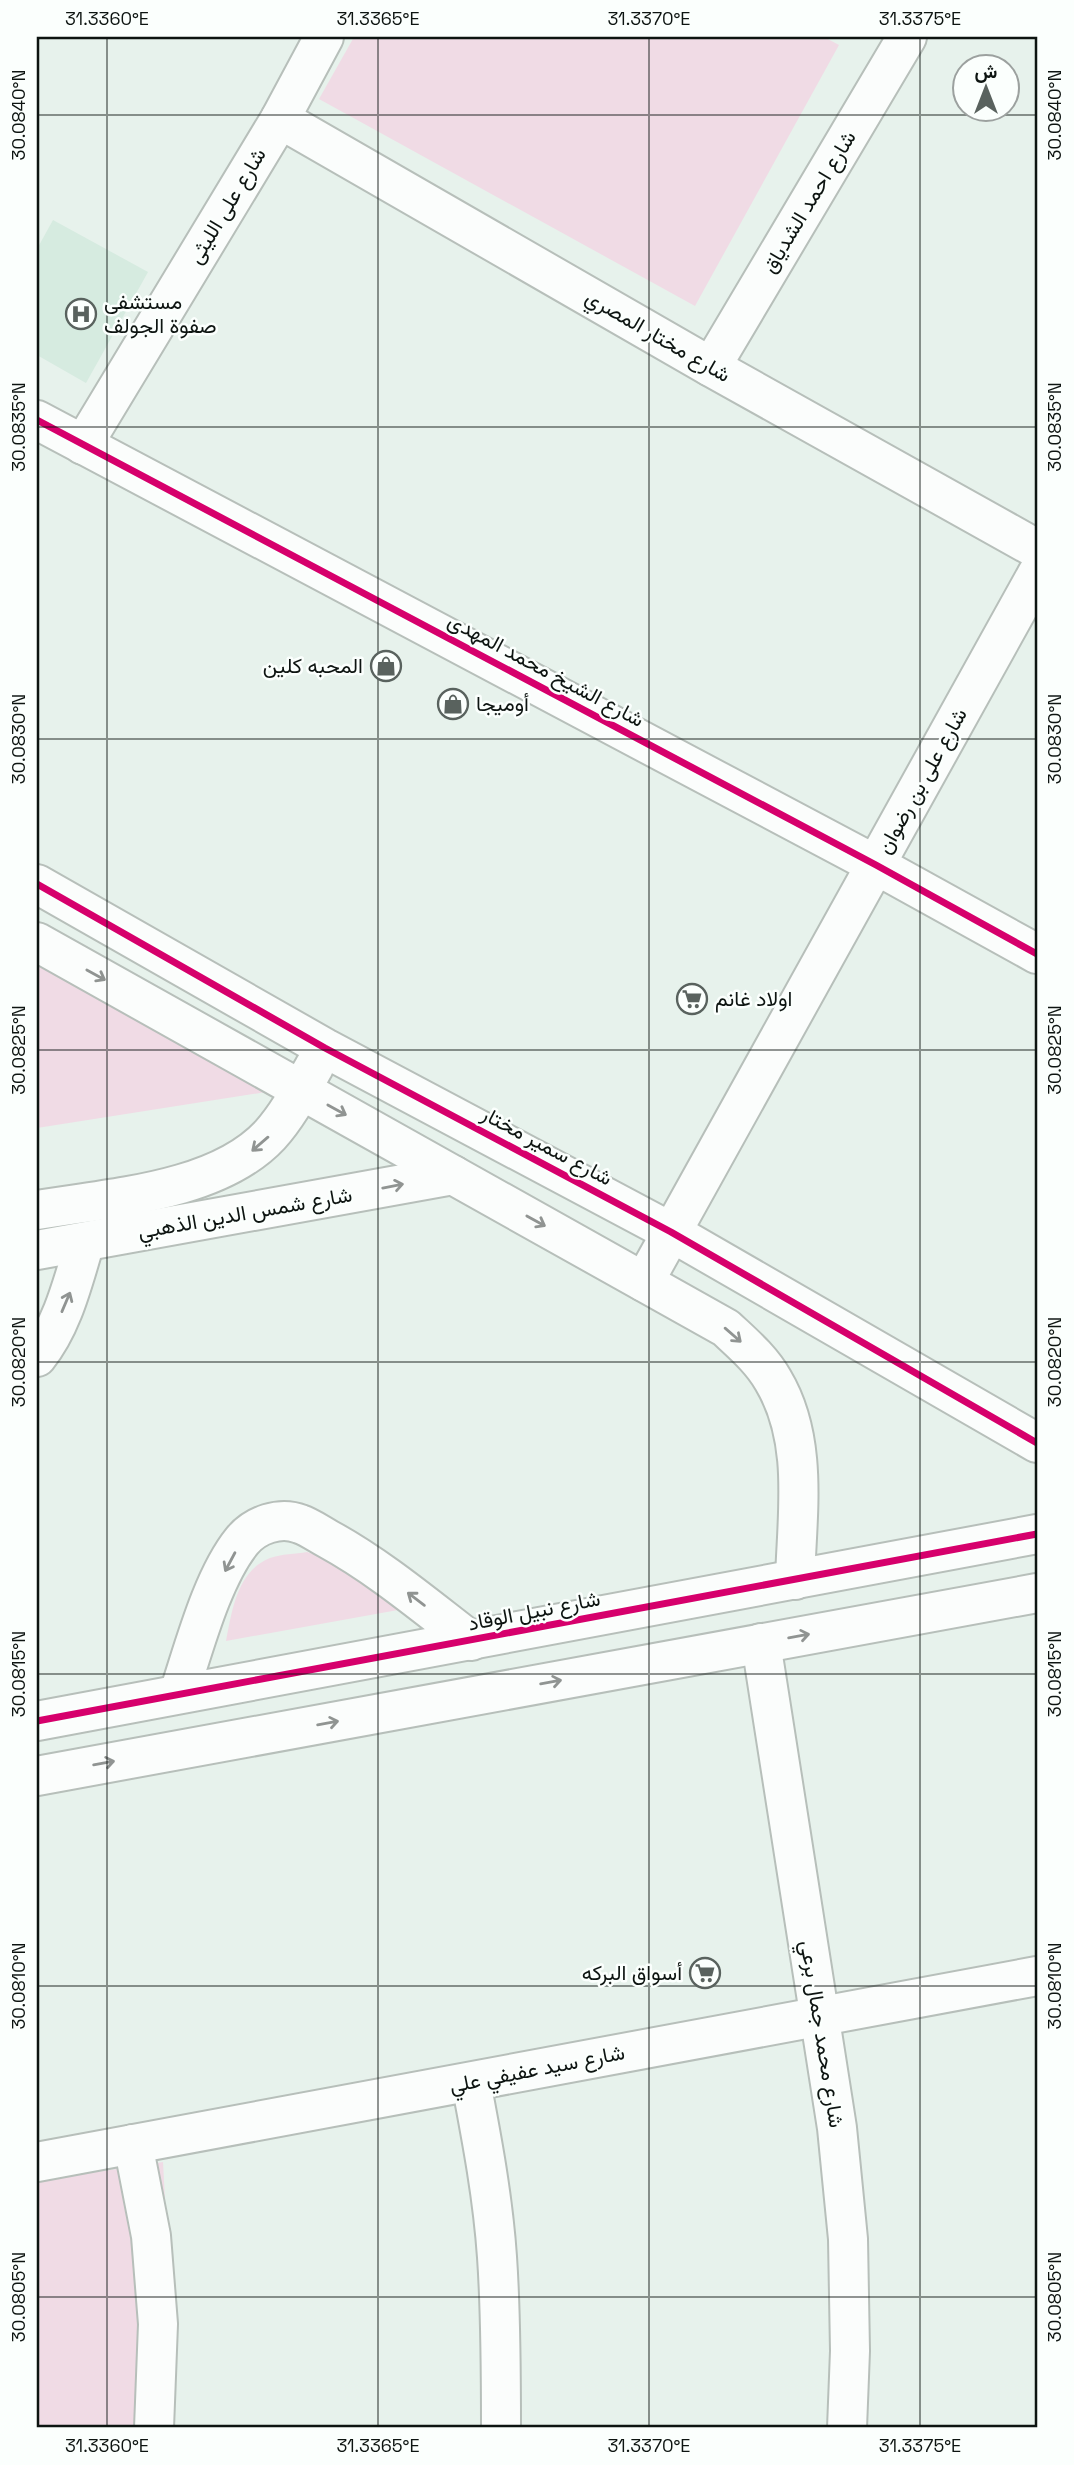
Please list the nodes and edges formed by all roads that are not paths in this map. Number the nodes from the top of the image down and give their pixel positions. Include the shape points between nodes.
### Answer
1 (324, 37) edge
2 (896, 40) edge
3 (280, 119) junction
4 (711, 367) junction
5 (37, 420) edge
6 (83, 445) junction
7 (1037, 549) edge
8 (1037, 574) edge
9 (876, 865) junction
10 (37, 884) edge
11 (37, 942) edge
12 (1037, 954) edge
13 (325, 1048) junction
14 (301, 1090) junction
15 (453, 1175) junction
16 (149, 1191) junction
17 (37, 1210) edge
18 (154, 1231) junction
19 (671, 1232) junction
20 (85, 1242) junction
21 (37, 1250) edge
22 (644, 1282) junction
23 (37, 1357) edge
24 (1037, 1443) edge
25 (1037, 1534) edge
26 (795, 1580) junction
27 (1037, 1593) edge
28 (471, 1641) junction
29 (761, 1643) junction
30 (179, 1693) junction
31 (37, 1721) edge
32 (37, 1776) edge
33 (1037, 1976) edge
34 (820, 2017) junction
35 (471, 2082) junction
36 (133, 2144) junction
37 (37, 2162) edge
38 (154, 2428) edge
39 (501, 2428) edge
40 (847, 2428) edge

1 - 3 street, شارع على الليثى
2 - 4 street, شارع احمد الشدياق
3 - 4 street, شارع مختار المصري
3 - 6 street, شارع على الليثى
4 - 7 street, شارع مختار المصري
5 - 6 street, شارع الشيخ محمد المهدى
6 - 9 street, شارع الشيخ محمد المهدى
8 - 9 street, شارع على بن رضوان
9 - 12 street, شارع الشيخ محمد المهدى
9 - 19 street, شارع على بن رضوان
10 - 13 street, شارع سمير مختار
11 -> 14 street
13 - 14 street, شارع شمس الدين الذهبي
13 - 19 street, شارع سمير مختار
14 -> 15 street
14 -> 16 street, شارع شمس الدين الذهبي via 285,1116 249,1153 202,1177
18 -> 15 street, شارع شمس الدين الذهبي
15 -> 22 street
16 - 17 street, شارع شمس الدين الذهبي
16 - 18 street
18 - 20 street, شارع شمس الدين الذهبي
19 - 22 street, شارع على بن رضوان
19 - 24 street, شارع سمير مختار
20 - 21 street, شارع شمس الدين الذهبي
23 -> 20 street via 69,1295
22 -> 26 street via 726,1328 773,1380 797,1445
25 - 26 street, شارع نبيل الوقاد
26 - 28 street, شارع نبيل الوقاد
29 -> 27 street
28 - 30 street, شارع نبيل الوقاد
28 -> 30 street via 363,1559 299,1523 278,1521 259,1527 243,1540 232,1558 208,1607
32 -> 29 street
29 - 34 street, شارع محمد جمال برعي
30 - 31 street, شارع نبيل الوقاد
33 - 34 street, شارع سيد عفيفي علي
34 - 35 street, شارع سيد عفيفي علي
34 - 40 street, شارع محمد جمال برعي via 848,2239
35 - 36 street, شارع سيد عفيفي علي
35 - 39 street via 497,2254
36 - 37 street, شارع سيد عفيفي علي
36 - 38 street via 151,2236 157,2312

